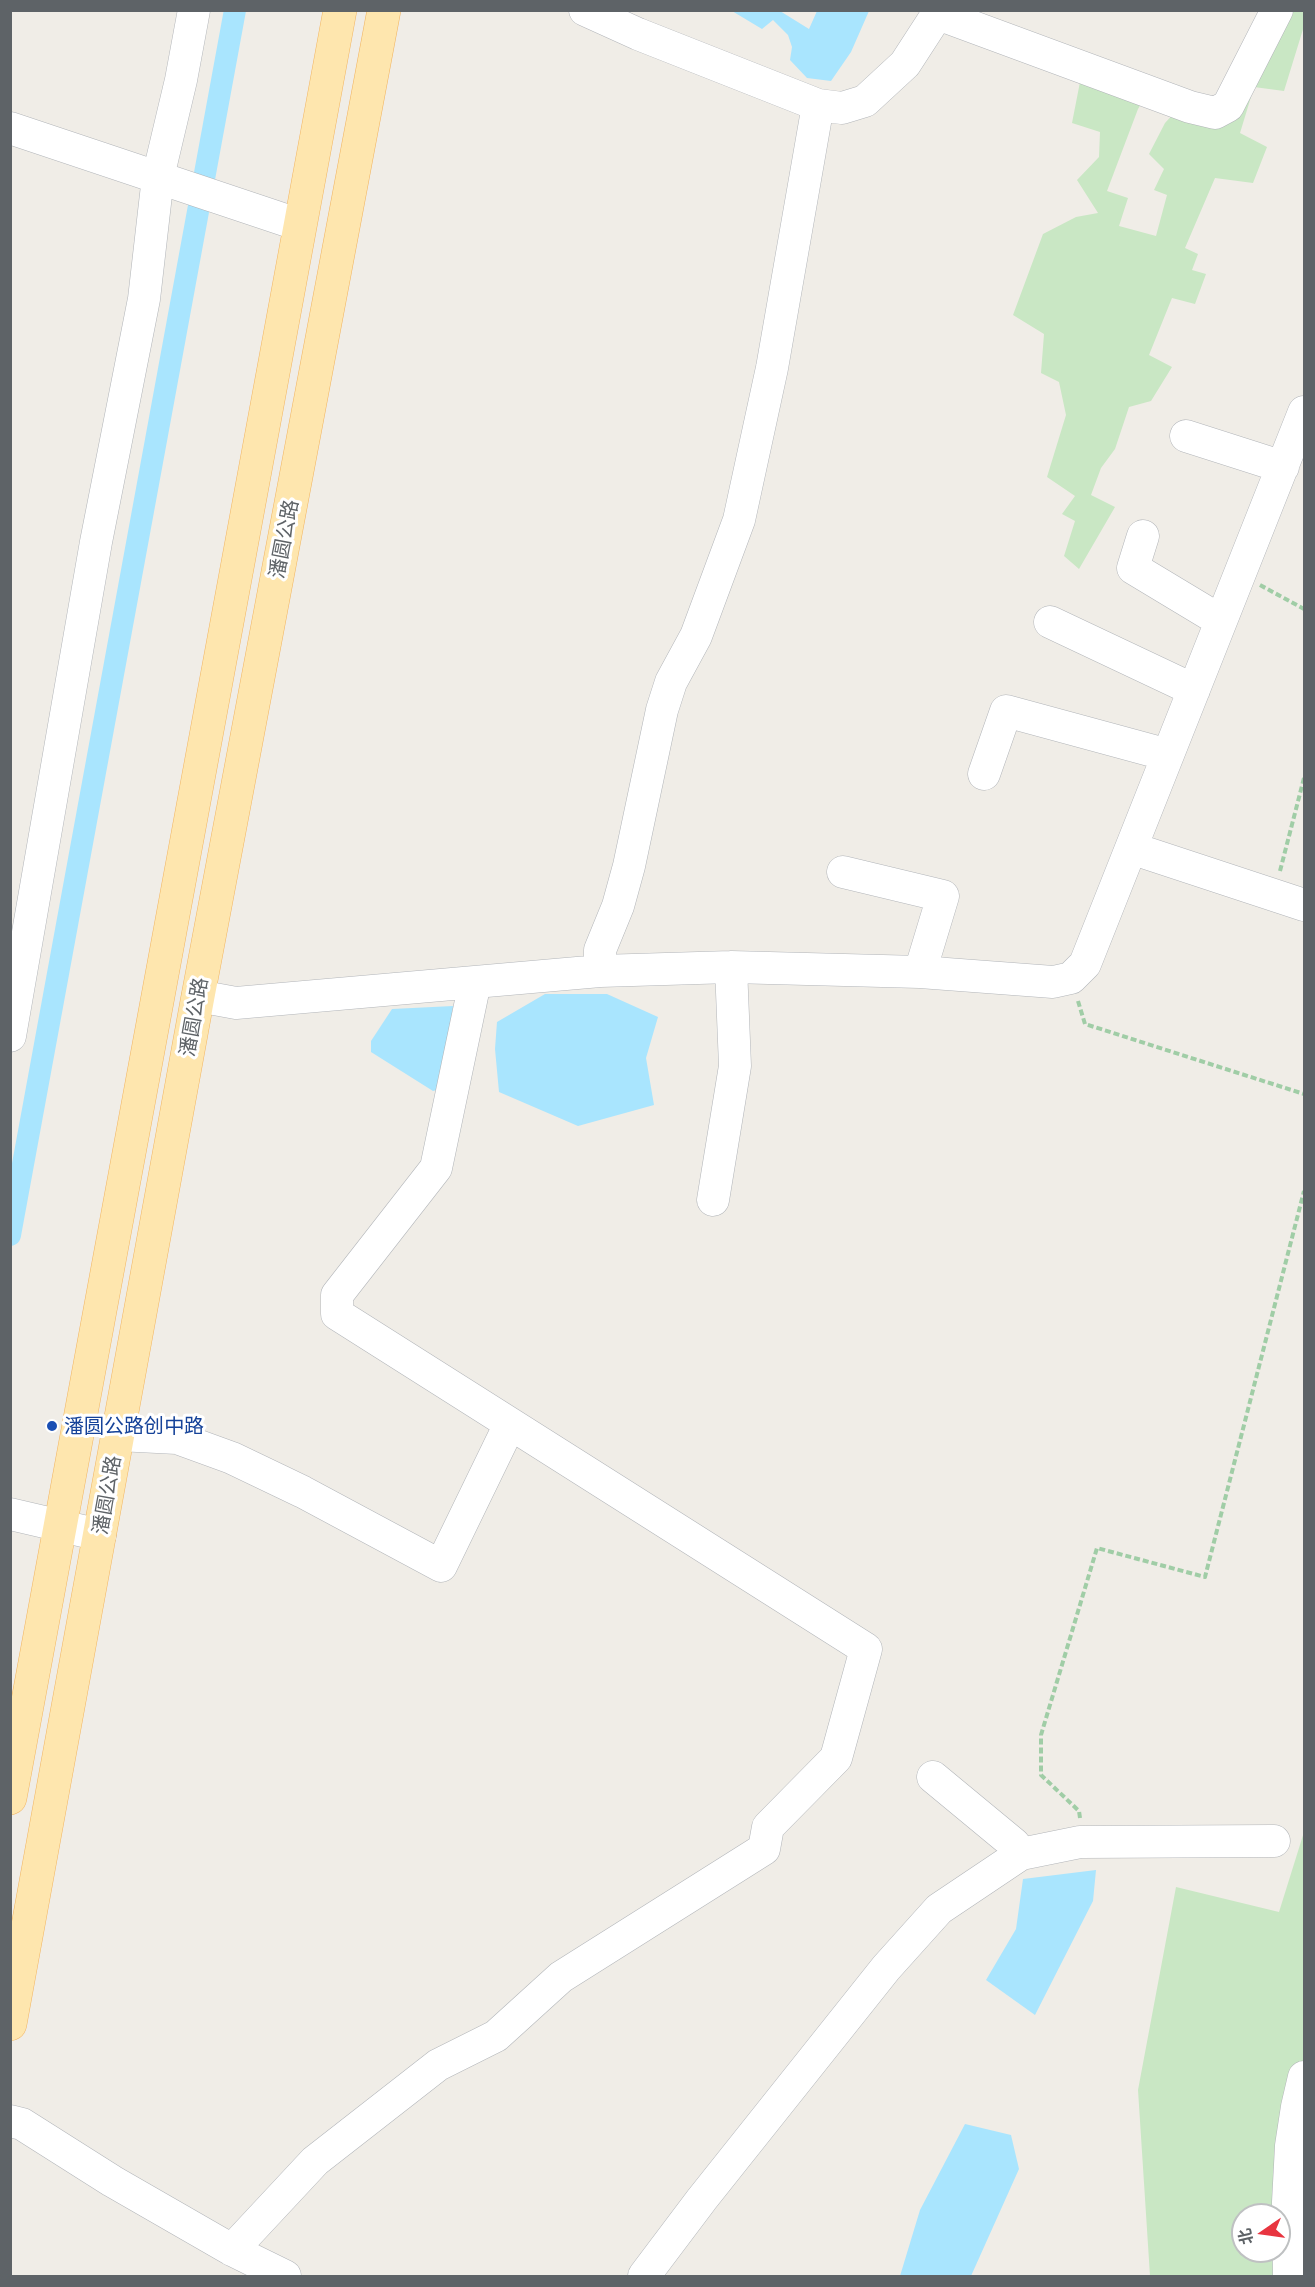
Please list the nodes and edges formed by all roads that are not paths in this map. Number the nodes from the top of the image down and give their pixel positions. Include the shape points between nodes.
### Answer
1 (194, 10) edge
2 (340, 10) edge
3 (384, 10) edge
4 (585, 10) edge
5 (1277, 10) edge
6 (939, 12) edge
7 (818, 105) junction
8 (10, 128) edge
9 (163, 178) junction
10 (300, 225) junction
11 (1305, 412) edge
12 (1186, 436) dead end
13 (1282, 467) junction
14 (1143, 536) dead end
15 (1221, 621) junction
16 (1050, 622) dead end
17 (1194, 690) junction
18 (1168, 756) junction
19 (984, 774) dead end
20 (1131, 848) junction
21 (843, 872) dead end
22 (1305, 905) edge
23 (731, 967) junction
24 (600, 971) junction
25 (920, 972) junction
26 (475, 982) junction
27 (198, 996) junction
28 (10, 1036) edge
29 (713, 1200) dead end
30 (510, 1424) junction
31 (118, 1435) junction
32 (10, 1514) edge
33 (60, 1527) junction
34 (100, 1535) junction
35 (933, 1778) dead end
36 (10, 1798) edge
37 (1274, 1841) dead end
38 (1021, 1854) junction
39 (10, 2024) edge
40 (1305, 2077) edge
41 (10, 2121) edge
42 (232, 2250) junction
43 (285, 2277) edge
44 (645, 2277) edge
45 (1289, 2277) edge

1 - 9 street
2 - 10 main road, 潘圆公路
3 - 27 main road, 潘圆公路
4 - 7 street
5 - 6 street via 1228,106 1215,113
6 - 7 street via 905,64 865,101 842,108
7 - 24 street via 772,368 739,520 696,636 671,682 662,710 629,866 600,950
8 - 9 street
9 - 10 street
9 - 28 street
10 - 33 main road, 潘圆公路
11 - 13 street
12 - 13 street
13 - 15 street
14 - 15 street via 1132,568
15 - 17 street
16 - 17 street
17 - 18 street
18 - 19 street via 1006,711
18 - 20 street
20 - 22 street
20 - 25 street via 1085,964 1071,978 1053,982
21 - 25 street via 943,896
23 - 24 street
23 - 25 street
23 - 29 street via 735,1066
24 - 26 street
26 - 27 street via 236,1003
26 - 30 street via 436,1168 336,1295 337,1314
27 - 31 main road, 潘圆公路
30 - 31 street via 441,1566 232,1458 177,1438
30 - 42 street via 866,1649 836,1758 768,1827 764,1849 561,1977 496,2036 438,2065 315,2161
31 - 34 main road, 潘圆公路
32 - 33 street
33 - 34 street
33 - 36 main road, 潘圆公路
34 - 39 main road, 潘圆公路
35 - 38 street
37 - 38 street via 1080,1842
38 - 44 street via 939,1908 702,2199
40 - 45 street via 1291,2146
41 - 42 street via 22,2124
42 - 43 street

